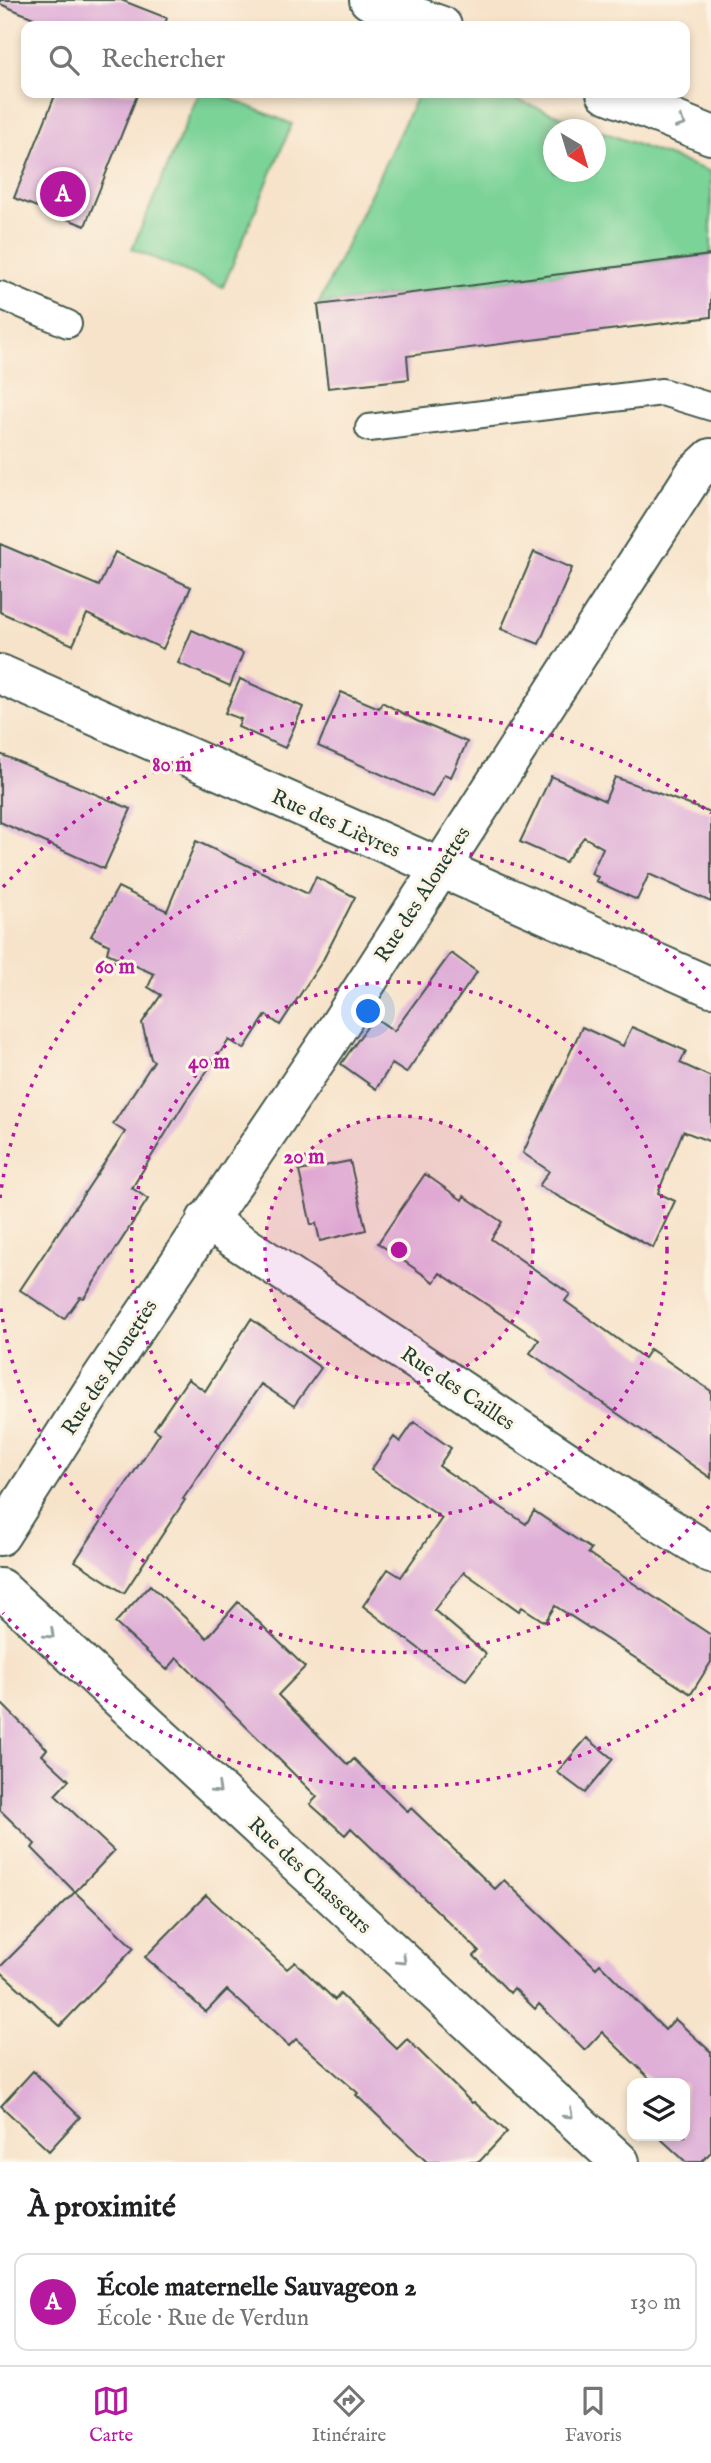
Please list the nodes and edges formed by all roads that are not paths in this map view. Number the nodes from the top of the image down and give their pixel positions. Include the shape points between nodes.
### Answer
1 (369, 0) edge
2 (428, 21) edge
3 (618, 98) edge
4 (711, 135) edge
5 (0, 295) edge
6 (68, 324) dead end
7 (711, 407) edge
8 (369, 428) dead end
9 (711, 458) edge
10 (0, 674) edge
11 (439, 867) junction
12 (711, 987) edge
13 (206, 1220) junction
14 (0, 1536) edge
15 (711, 1554) edge
16 (0, 1588) edge
17 (620, 2162) edge

1 - 2 street
3 -> 4 street
5 - 6 lane
7 - 8 lane via 662,392
9 - 11 street, Rue des Alouettes via 695,473
10 - 11 street, Rue des Lièvres
11 - 12 street, Rue des Lièvres
11 - 13 street, Rue des Alouettes via 327,1044
13 - 14 street, Rue des Alouettes
13 - 15 street, Rue des Cailles
16 -> 17 street, Rue des Chasseurs

